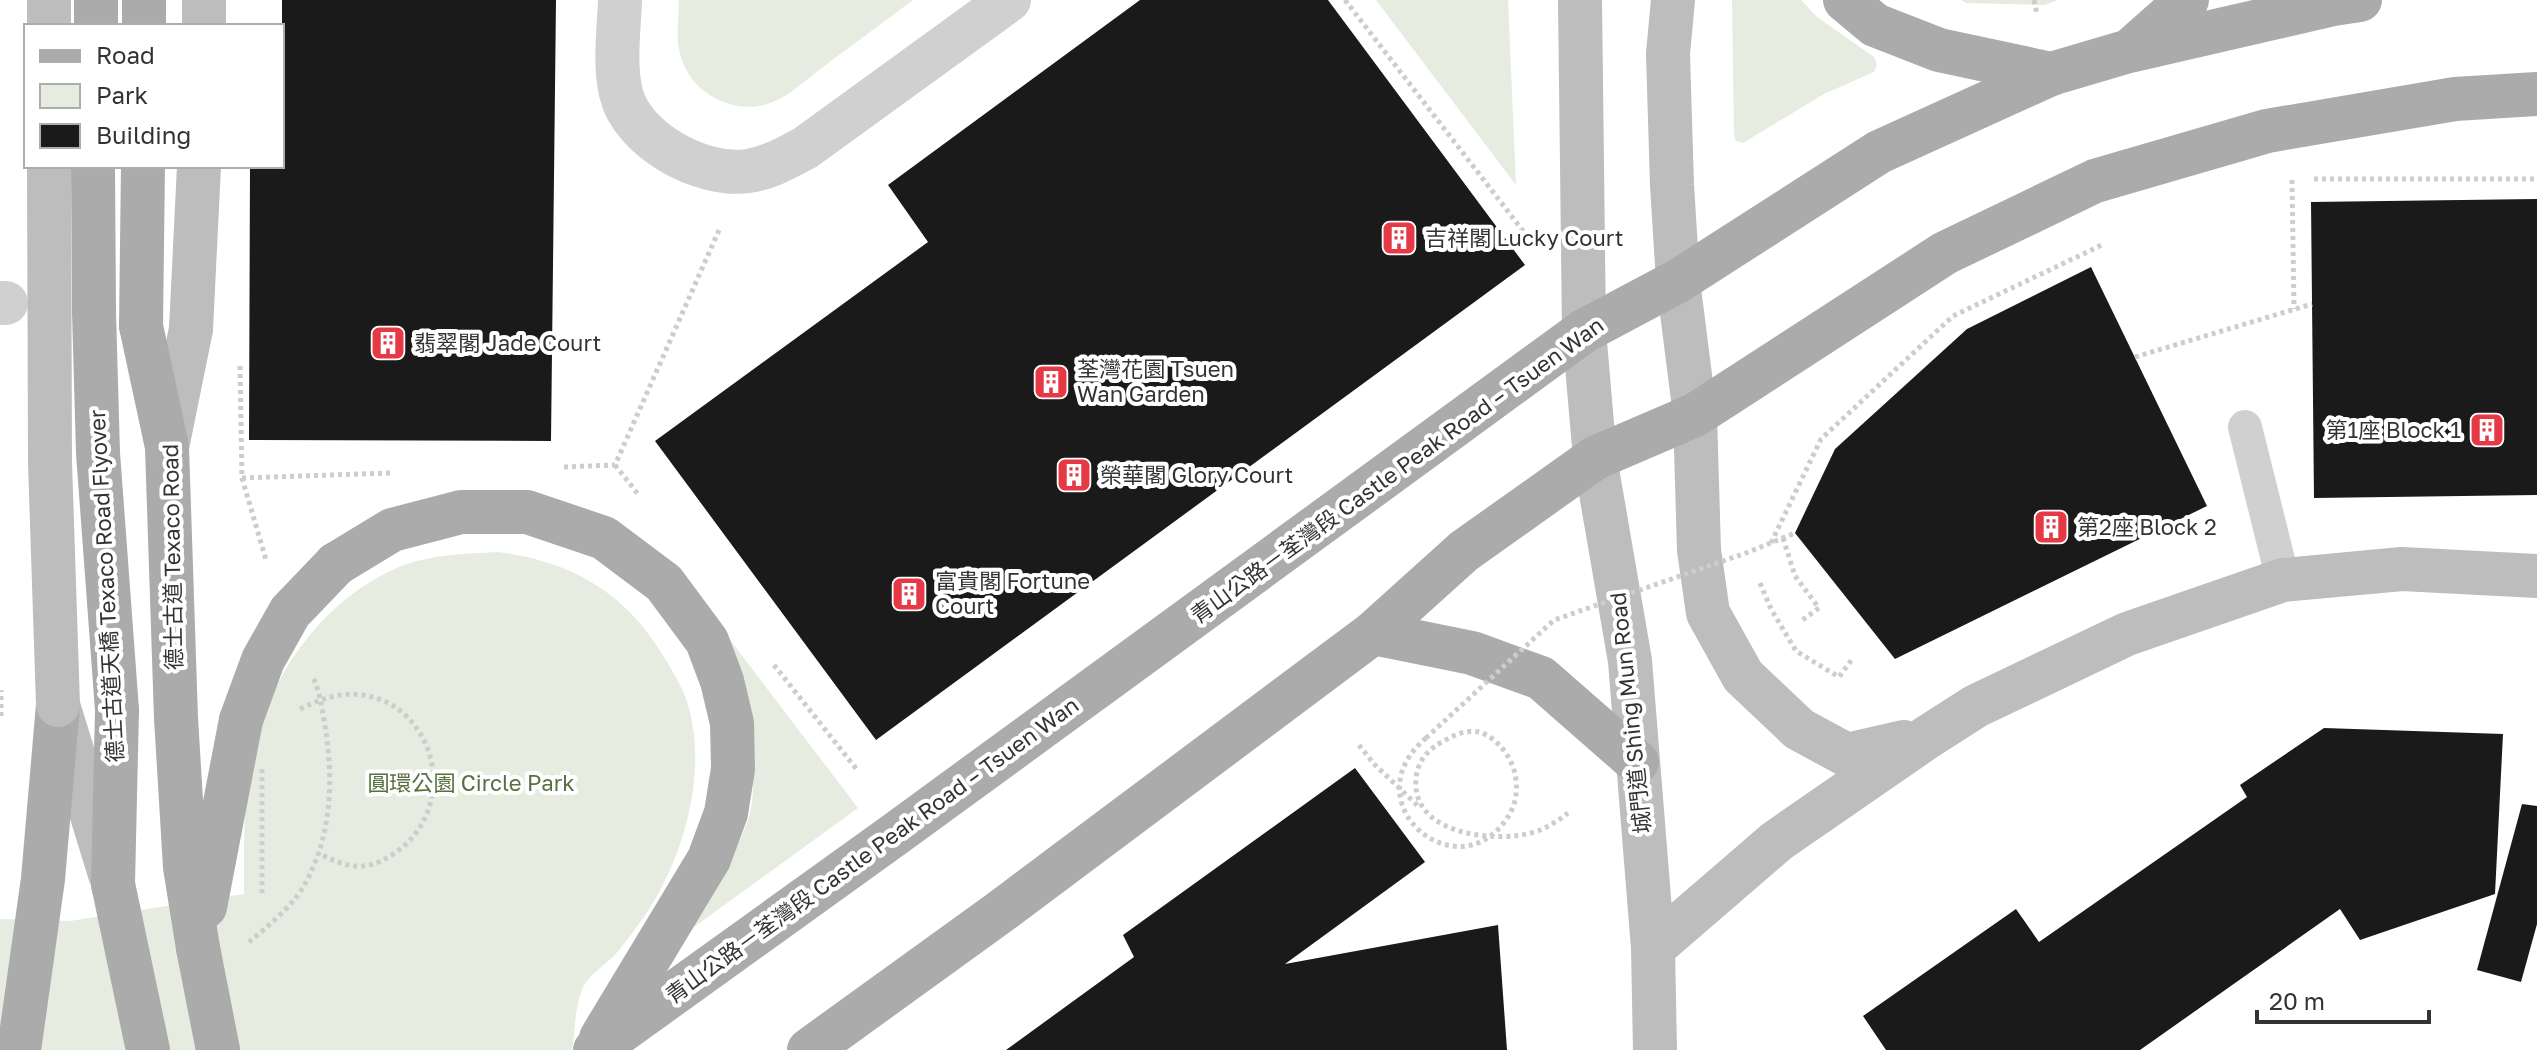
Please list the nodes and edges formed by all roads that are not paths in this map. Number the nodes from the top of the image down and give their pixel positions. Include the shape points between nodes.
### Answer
1 (49, 0) edge
2 (96, 0) edge
3 (144, 0) edge
4 (204, 0) edge
5 (620, 0) edge
6 (1009, 0) edge
7 (1580, 0) edge
8 (1673, 0) edge
9 (1845, 0) edge
10 (2187, 0) edge
11 (2360, 0) edge
12 (49, 24) edge
13 (96, 24) edge
14 (144, 24) edge
15 (204, 24) edge
16 (2129, 51) junction
17 (2051, 74) junction
18 (2537, 94) edge
19 (49, 168) edge
20 (93, 168) edge
21 (143, 168) edge
22 (199, 168) edge
23 (1678, 281) junction
24 (1584, 331) junction
25 (1695, 415) junction
26 (2245, 427) dead end
27 (167, 447) junction
28 (1595, 458) junction
29 (2537, 576) edge
30 (2283, 580) junction
31 (1373, 633) junction
32 (58, 705) junction
33 (1926, 738) junction
34 (1637, 762) junction
35 (113, 884) junction
36 (198, 948) junction
37 (1653, 948) junction
38 (19, 1050) edge
39 (148, 1050) edge
40 (218, 1050) edge
41 (594, 1050) edge
42 (809, 1050) edge
43 (1655, 1050) edge

1 - 12 main road
2 - 13 main road
3 - 14 main road
4 - 15 main road
5 - 6 street via 621,94 639,128 703,167 745,172 805,148
7 - 24 main road, 城門道 Shing Mun Road
8 - 23 main road via 1668,54
9 - 17 main road via 1875,25 1939,50
10 - 16 main road
11 - 16 main road, 青山公路－荃灣段 Castle Peak Road – Tsuen Wan
16 - 17 main road, 青山公路－荃灣段 Castle Peak Road – Tsuen Wan
17 - 23 main road, 青山公路－荃灣段 Castle Peak Road – Tsuen Wan via 1879,152
18 - 25 main road via 2455,99 2267,131 2095,181 1945,253
19 - 32 main road, bridge
20 - 35 main road, 德士古道天橋 Texaco Road Flyover, bridge via 98,453 117,710
21 - 27 main road, bridge via 141,326
22 - 27 main road, 德士古道 Texaco Road, bridge via 191,329
23 - 24 main road, 青山公路－荃灣段 Castle Peak Road – Tsuen Wan
23 - 25 main road
24 - 28 main road, 城門道 Shing Mun Road
24 - 41 main road, 青山公路－荃灣段 Castle Peak Road – Tsuen Wan
25 - 28 main road
25 - 33 main road via 1699,550 1708,613 1743,676 1799,729 1847,755
26 - 30 lane
27 - 36 main road, 德士古道 Texaco Road via 185,867
28 - 31 main road via 1464,551
28 - 34 main road, 城門道 Shing Mun Road via 1630,661
29 - 30 main road via 2402,569
30 - 33 main road via 2127,634 1976,706
31 - 34 main road via 1472,653 1541,678
31 - 42 main road
32 - 35 main road
32 - 38 main road via 43,879
33 - 37 main road via 1777,841
34 - 37 main road, 城門道 Shing Mun Road
35 - 39 main road, 德士古道天橋 Texaco Road Flyover, bridge
36 - 40 main road, bridge
36 - 41 main road, bridge via 241,720 263,660 290,612 336,564 392,530 461,512 527,512 604,538 664,583 707,641 732,723 733,769 726,813 709,859
37 - 43 main road, 城門道 Shing Mun Road

